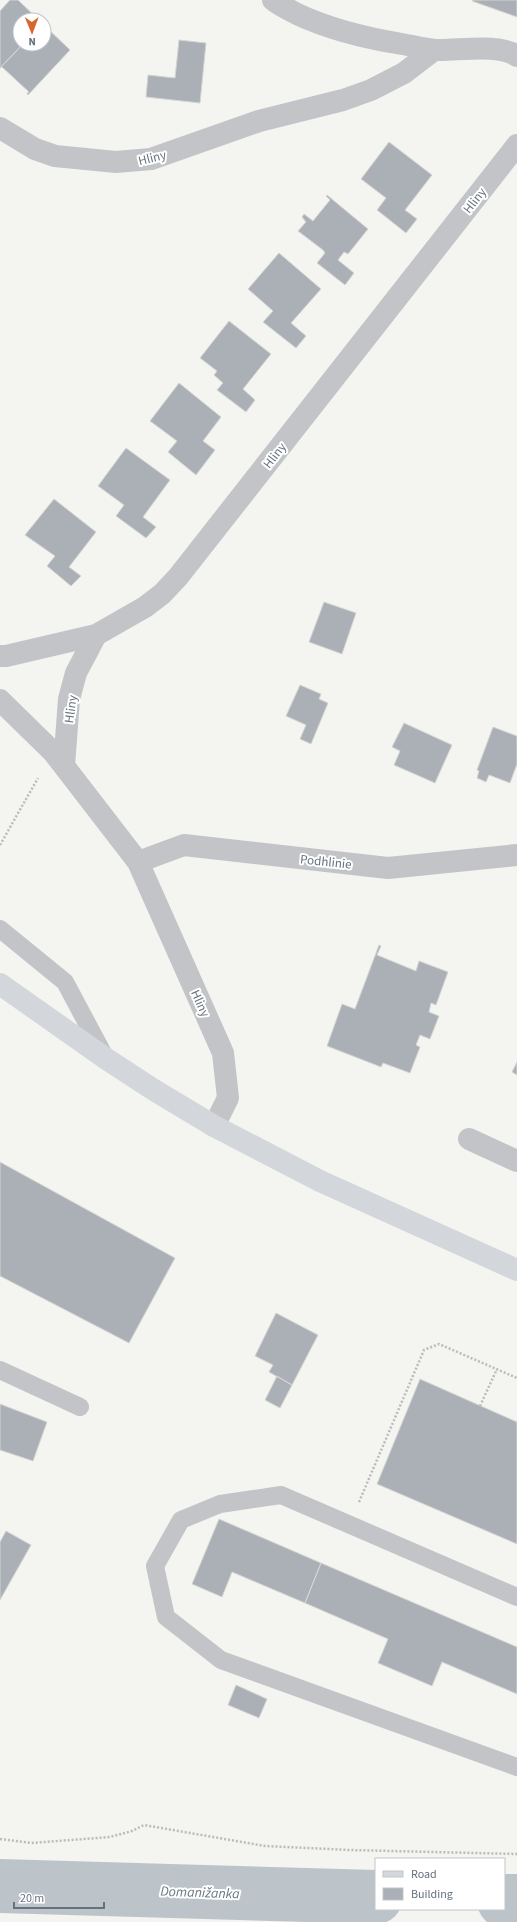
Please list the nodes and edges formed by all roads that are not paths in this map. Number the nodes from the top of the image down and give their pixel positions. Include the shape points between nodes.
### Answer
1 (273, 0) edge
2 (434, 50) junction
3 (517, 56) edge
4 (0, 128) edge
5 (517, 145) edge
6 (96, 635) junction
7 (0, 656) edge
8 (0, 700) edge
9 (59, 759) junction
10 (517, 855) edge
11 (138, 862) junction
12 (0, 929) edge
13 (0, 984) edge
14 (105, 1058) junction
15 (214, 1126) junction
16 (470, 1139) dead end
17 (517, 1161) edge
18 (517, 1270) edge
19 (0, 1370) edge
20 (80, 1407) dead end
21 (517, 1597) edge
22 (517, 1767) edge

1 - 2 street via 335,30
2 - 3 street via 493,49 512,52
2 - 4 street, Hliny via 404,73 371,90 343,100 259,121 151,158 116,162 55,156 35,149
5 - 6 street, Hliny via 178,577 145,607
6 - 7 street
6 - 9 street, Hliny via 76,673
8 - 9 street, Hliny
9 - 11 street, Hliny
10 - 11 street, Podhlinie via 388,868 184,845
11 - 15 street, Hliny via 223,1053 228,1098
12 - 14 lane via 65,982
13 - 14 main road
14 - 15 main road
15 - 18 main road via 320,1181
16 - 17 street
19 - 20 lane
21 - 22 lane via 281,1495 220,1504 181,1520 156,1566 166,1617 221,1660

